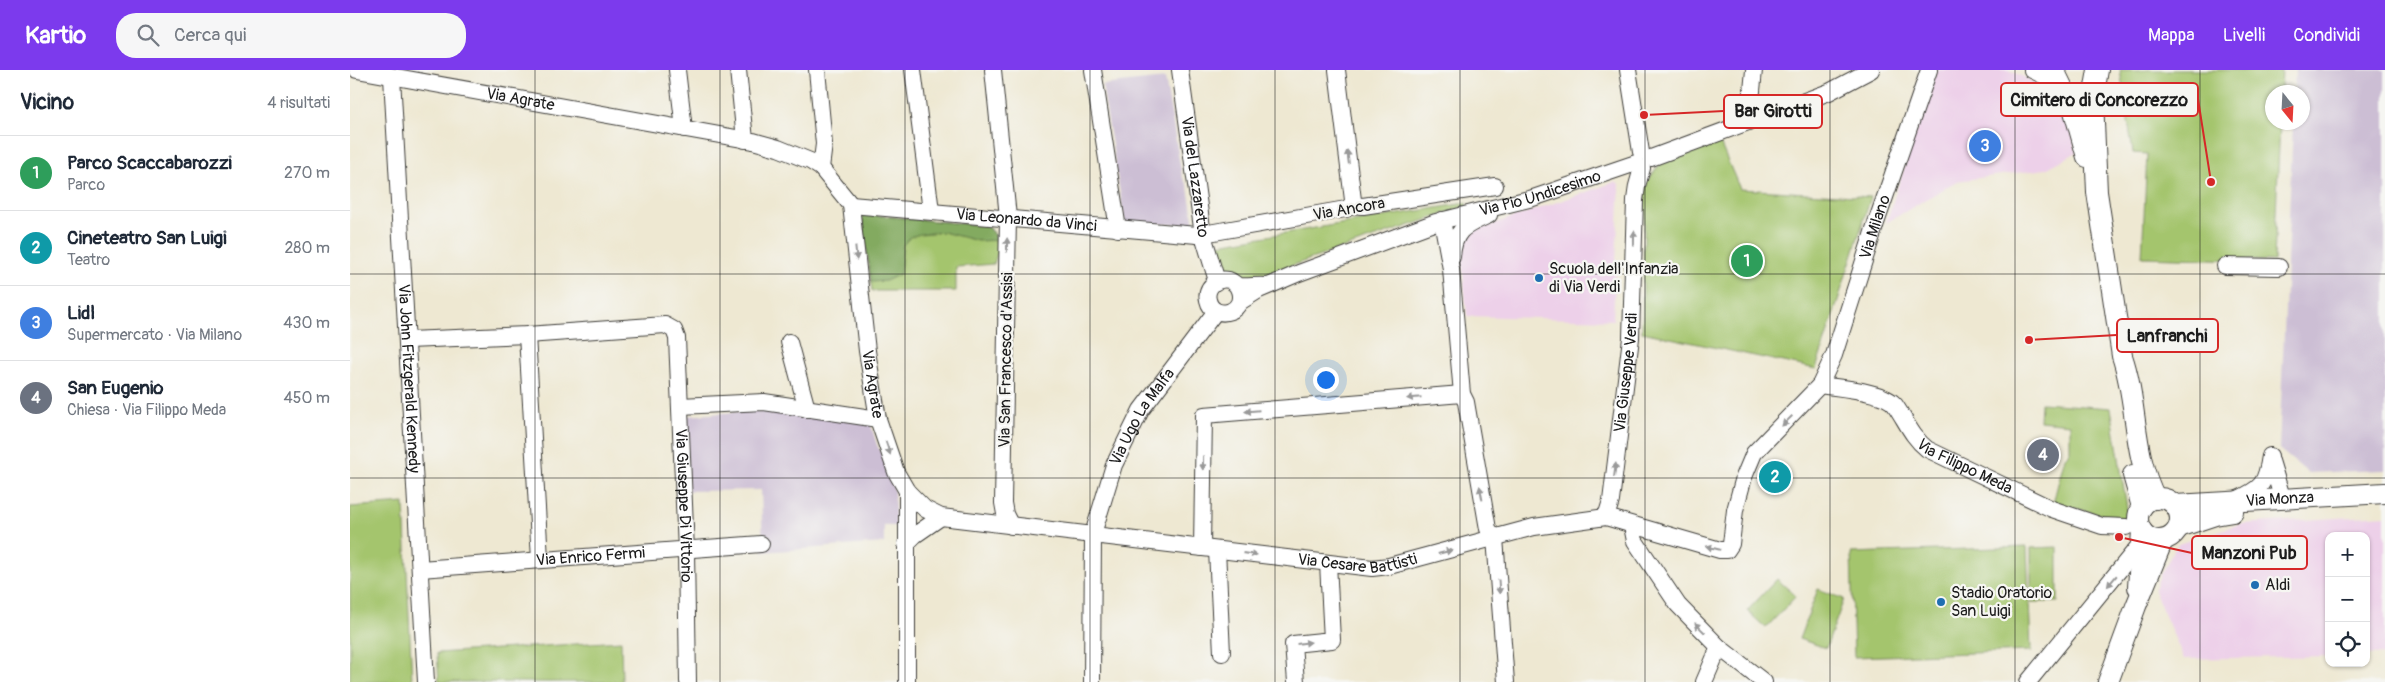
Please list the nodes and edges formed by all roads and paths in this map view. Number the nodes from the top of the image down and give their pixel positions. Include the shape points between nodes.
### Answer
1 (357, 70) edge
2 (677, 70) edge
3 (738, 70) edge
4 (817, 70) edge
5 (913, 70) edge
6 (993, 70) edge
7 (1093, 70) edge
8 (1180, 70) edge
9 (1337, 70) edge
10 (1628, 70) edge
11 (1754, 70) edge
12 (1871, 70) edge
13 (1929, 70) edge
14 (2032, 70) edge
15 (2098, 73) edge
16 (392, 77) junction
17 (2058, 77) edge
18 (1749, 122) junction
19 (684, 129) junction
20 (746, 140) junction
21 (1643, 160) junction
22 (821, 168) junction
23 (1495, 186) dead end
24 (2097, 192) junction
25 (1517, 202) junction
26 (851, 205) junction
27 (1352, 205) junction
28 (931, 211) junction
29 (1008, 217) junction
30 (1442, 220) junction
31 (1118, 230) junction
32 (1203, 234) junction
33 (2225, 266) dead end
34 (2279, 267) dead end
35 (1451, 269) junction
36 (1217, 281) junction
37 (1238, 294) junction
38 (1216, 311) junction
39 (527, 335) junction
40 (408, 340) junction
41 (788, 342) dead end
42 (1820, 385) junction
43 (1462, 394) junction
44 (680, 406) junction
45 (807, 409) junction
46 (878, 419) junction
47 (907, 491) junction
48 (2385, 493) edge
49 (2282, 497) junction
50 (2234, 501) junction
51 (2385, 501) edge
52 (1004, 503) junction
53 (2149, 503) junction
54 (2175, 505) junction
55 (941, 517) junction
56 (1606, 517) junction
57 (979, 522) junction
58 (1011, 526) junction
59 (1632, 526) junction
60 (2179, 527) junction
61 (1093, 534) junction
62 (2137, 534) junction
63 (1495, 538) junction
64 (2163, 540) junction
65 (761, 544) dead end
66 (906, 544) junction
67 (1209, 549) junction
68 (686, 551) junction
69 (540, 559) junction
70 (1328, 563) junction
71 (420, 569) junction
72 (2136, 606) junction
73 (1719, 647) junction
74 (1222, 653) dead end
75 (426, 682) edge
76 (688, 682) edge
77 (907, 682) edge
78 (1092, 682) edge
79 (1296, 682) edge
80 (1506, 682) edge
81 (1704, 682) edge
82 (1764, 682) edge
83 (2028, 682) edge
84 (2108, 682) edge

1 - 16 street, Via Agrate
2 - 19 street
3 - 20 street
4 - 22 street via 824,144
5 - 28 street
6 - 29 street, Via San Francesco d'Assisi
7 - 31 street
8 - 32 street, Via del Lazzaretto
27 -> 9 street
10 - 21 street
11 - 18 street
12 - 18 street, Via Pio Undicesimo via 1834,90
13 - 42 street, Via Milano via 1834,355
14 - 17 street
15 - 17 main road via 2090,85 2080,89 2070,89
15 - 24 main road via 2093,99
16 - 19 street, Via Agrate
16 - 40 street, Via John Fitzgerald Kennedy
17 - 24 main road via 2078,122
18 - 21 street, Via Pio Undicesimo
19 - 20 street, Via Agrate
20 - 22 street, Via Agrate via 793,153
21 - 25 street, Via Pio Undicesimo
56 -> 21 street, Via Giuseppe Verdi via 1611,501 1632,338 1635,200
22 - 26 street, Via Agrate
23 - 27 street, Via Ancora
24 - 53 main road via 2122,356 2129,377 2140,454 2150,488
25 - 30 street, Via Pio Undicesimo
25 - 35 street via 1458,234 1453,242
26 - 28 street, Via Leonardo da Vinci
26 -> 46 street, Via Agrate via 867,352
27 - 32 street, Via Ancora via 1346,209
28 - 29 street, Via Leonardo da Vinci
29 - 31 street, Via Leonardo da Vinci
52 -> 29 street, Via San Francesco d'Assisi
30 - 35 street
30 - 37 street via 1268,286
31 - 32 street, Via Leonardo da Vinci
32 - 36 street, Via del Lazzaretto
33 - 34 street
35 - 43 street
36 - 37 street via 1228,280
36 - 38 street via 1207,293 1208,304
37 - 38 street via 1233,310
38 - 61 street, Via Ugo La Malfa via 1141,410 1114,465
39 - 40 street
39 - 44 street, Via Giuseppe Di Vittorio via 665,325 674,330 677,338
39 - 69 street
40 - 71 street, Via John Fitzgerald Kennedy
41 - 45 street
42 -> 59 street, Via Milano via 1754,453 1744,477 1735,510 1731,544 1727,550
42 - 62 street, Via Filippo Meda via 1881,396 1894,403 1916,441 1927,449 2052,509
63 -> 43 street via 1488,529
43 -> 67 street via 1204,415
44 - 45 street via 764,402
44 - 68 street, Via Giuseppe Di Vittorio
45 - 46 street
46 -> 47 street, Via Agrate via 896,472
47 - 55 street, Via Agrate via 925,509
47 - 66 street
48 - 49 main road, Via Monza
49 - 50 main road, Via Monza
49 - 50 street via 2270,456 2262,485
50 - 54 main road, Via Monza
51 - 60 main road, Via Monza via 2277,506 2214,515
52 - 57 street via 990,518
52 - 58 street, Via San Francesco d'Assisi via 1004,514
53 - 54 main road via 2168,500
53 - 62 main road via 2138,519
54 - 60 main road via 2180,515
55 - 57 street, Via Agrate
55 - 66 street
56 - 59 street
56 - 63 street, Via Cesare Battisti via 1534,527
57 - 58 street, Via Agrate
58 - 61 street, Via Agrate
73 -> 59 street via 1678,605 1635,541
60 - 64 main road
61 - 67 street, Via Cesare Battisti
61 - 78 street, Via Ugo La Malfa
62 - 64 main road
62 - 72 main road
62 -> 83 street
70 -> 63 street, Via Cesare Battisti via 1372,568 1390,566
63 -> 80 street
64 - 72 main road
65 - 68 street, Via Enrico Fermi
66 - 77 street
67 -> 70 street, Via Cesare Battisti
67 - 74 street
68 - 69 street, Via Enrico Fermi
68 - 76 street, Via Giuseppe Di Vittorio
69 - 71 street, Via Enrico Fermi
79 -> 70 street via 1293,644 1332,640
71 - 75 street, Via John Fitzgerald Kennedy
72 - 84 main road
73 - 81 street
73 - 82 street

